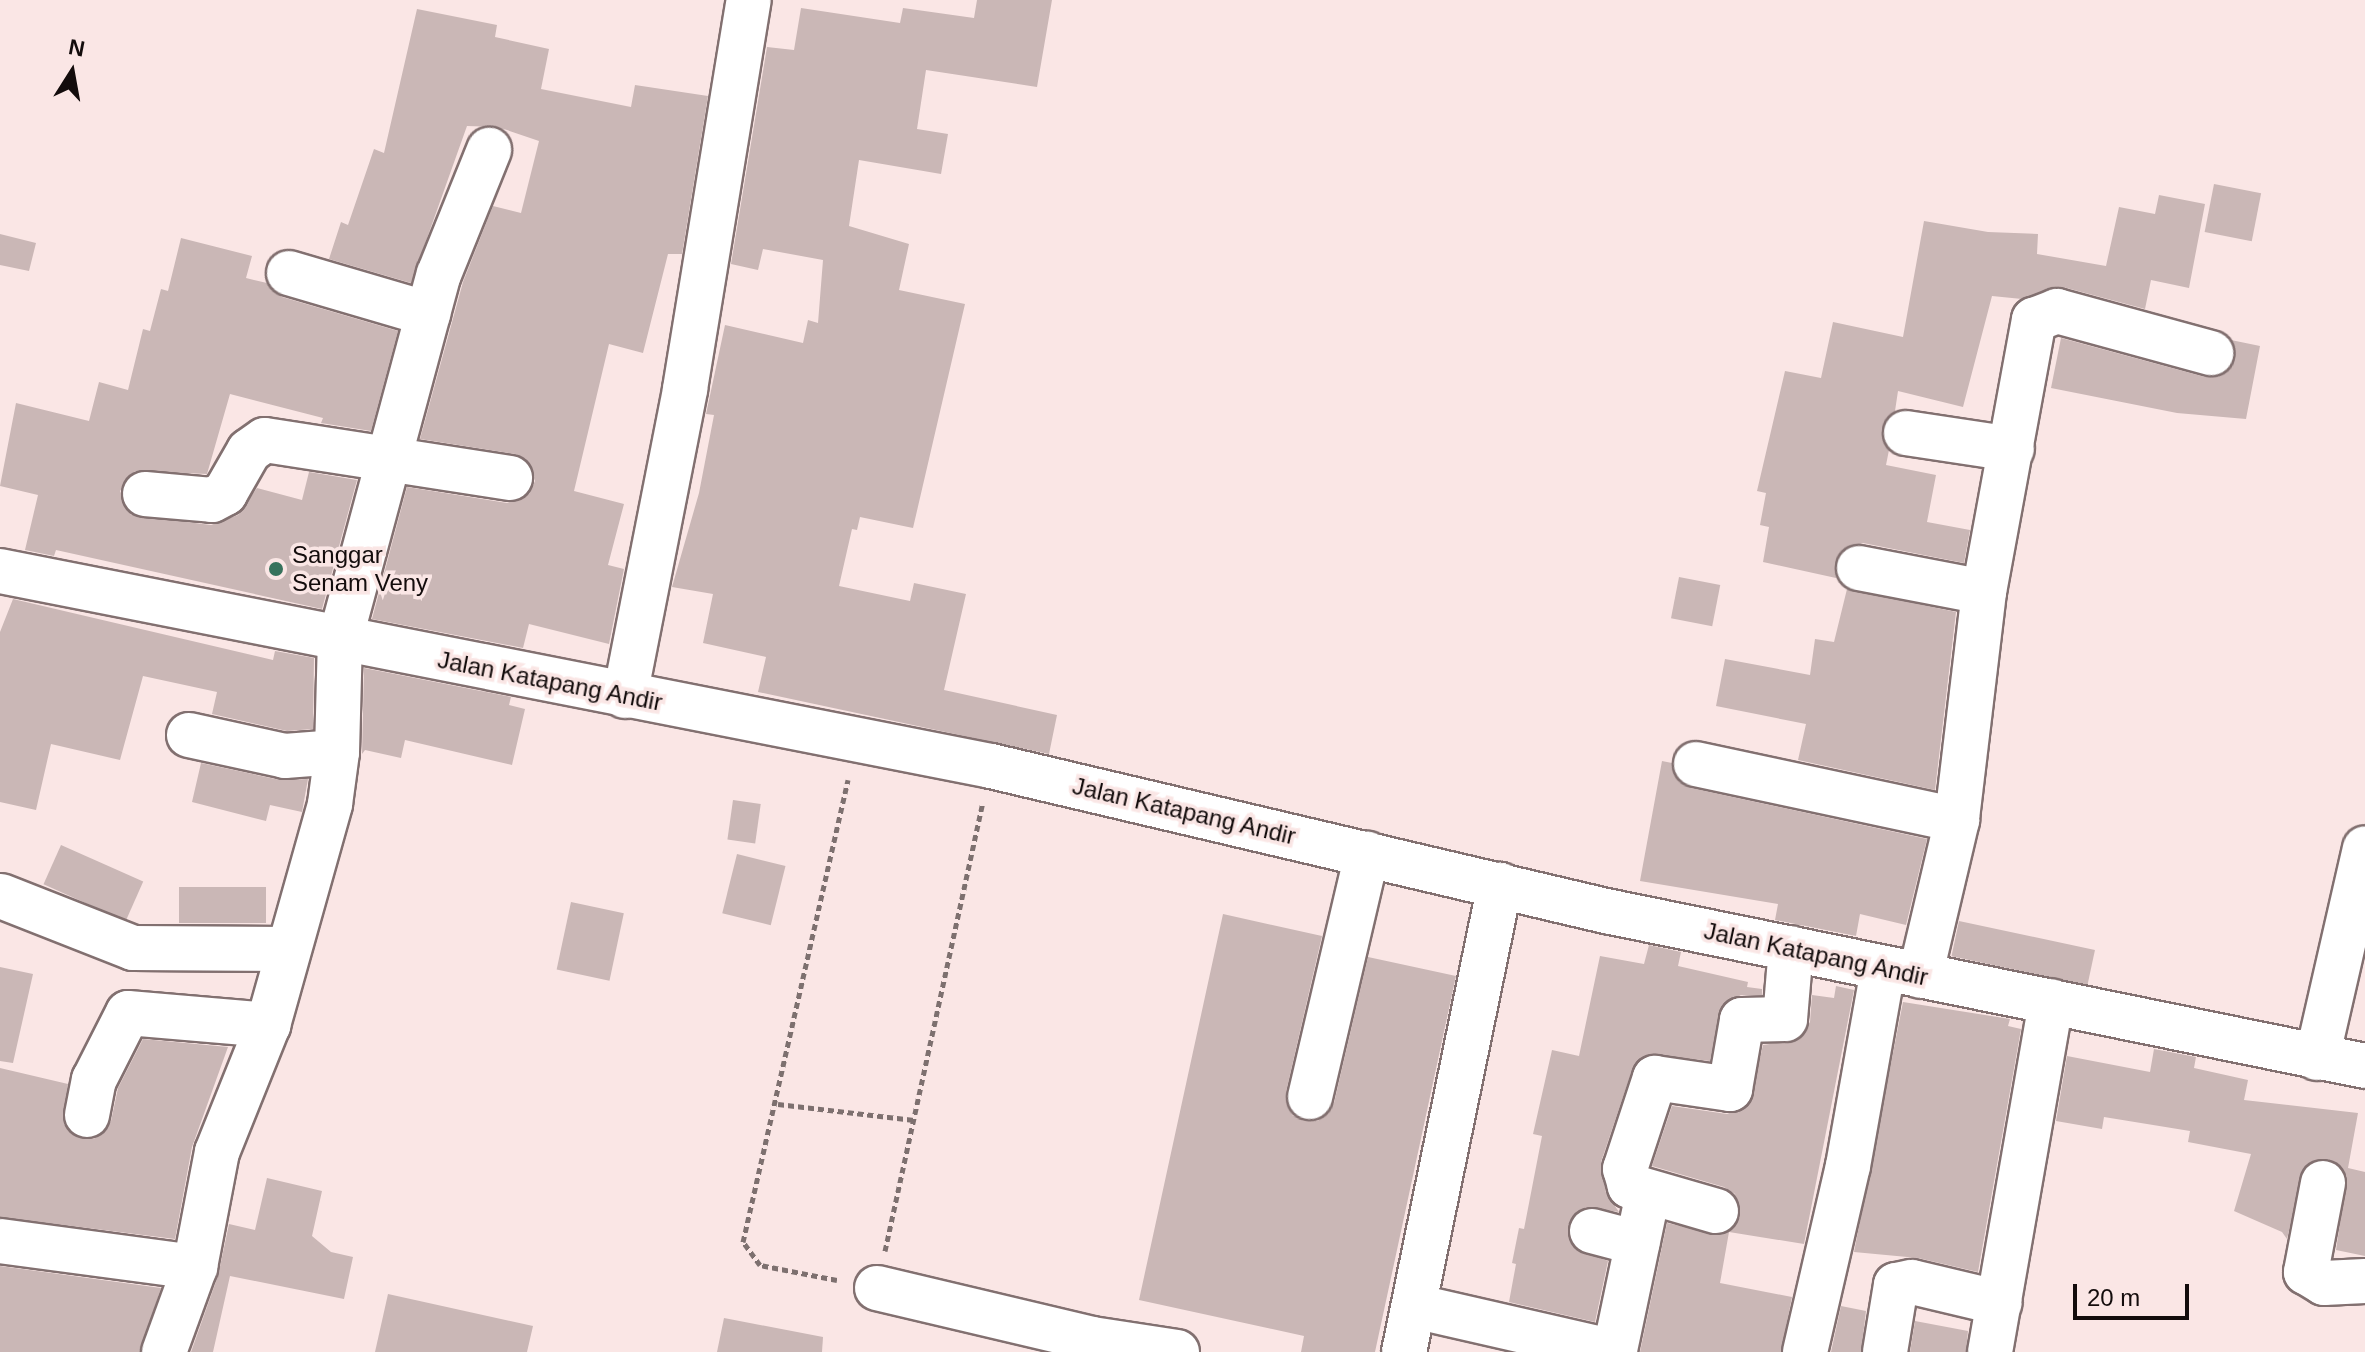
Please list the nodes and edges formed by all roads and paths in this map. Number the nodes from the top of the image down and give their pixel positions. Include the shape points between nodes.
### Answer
1 (749, 0) edge
2 (489, 150) dead end
3 (289, 273) dead end
4 (428, 314) junction
5 (2211, 353) dead end
6 (1906, 433) dead end
7 (2012, 449) junction
8 (392, 456) junction
9 (510, 478) dead end
10 (145, 494) dead end
11 (1859, 568) dead end
12 (0, 571) edge
13 (1984, 592) junction
14 (340, 640) junction
15 (625, 696) junction
16 (189, 735) dead end
17 (857, 740) junction
18 (337, 752) junction
19 (1696, 764) dead end
20 (991, 766) junction
21 (1957, 820) junction
22 (2365, 848) edge
23 (1367, 854) junction
24 (1500, 885) junction
25 (1, 896) edge
26 (1791, 948) junction
27 (286, 949) junction
28 (1901, 973) junction
29 (2051, 1001) junction
30 (268, 1025) junction
31 (2317, 1058) junction
32 (2365, 1066) edge
33 (1310, 1097) dead end
34 (778, 1104) junction
35 (87, 1115) dead end
36 (914, 1120) junction
37 (2323, 1183) dead end
38 (1648, 1194) junction
39 (1716, 1211) dead end
40 (1592, 1231) dead end
41 (0, 1241) edge
42 (1637, 1243) junction
43 (195, 1267) junction
44 (2365, 1281) edge
45 (877, 1288) junction
46 (2000, 1303) junction
47 (1414, 1306) junction
48 (1091, 1345) edge
49 (1615, 1351) edge
50 (164, 1352) edge
51 (1177, 1352) edge
52 (1404, 1352) edge
53 (1805, 1352) edge
54 (1885, 1352) edge
55 (1990, 1352) edge

1 - 15 street via 685,389
2 - 4 street
3 - 4 street
4 - 8 street
5 - 7 street via 2047,311 2034,320
6 - 7 street
7 - 13 street
8 - 9 street
8 - 10 street via 265,440 249,451 225,493 212,500
8 - 14 street
11 - 13 street
12 - 14 street, Jalan Katapang Andir
13 - 21 street
14 - 15 street, Jalan Katapang Andir
14 - 18 street
15 - 17 street, Jalan Katapang Andir
16 - 18 street via 285,756
17 - 20 street, Jalan Katapang Andir
17 - 34 path
18 - 27 street via 330,804
19 - 21 street
20 - 23 street, Jalan Katapang Andir
20 - 36 path
21 - 28 street
22 - 31 street
23 - 24 street, Jalan Katapang Andir
23 - 33 street
24 - 26 street, Jalan Katapang Andir
24 - 47 street
25 - 27 street via 133,948
26 - 28 street, Jalan Katapang Andir
26 - 38 street via 1785,1019 1742,1020 1730,1089 1655,1078 1624,1179
27 - 30 street
28 - 29 street, Jalan Katapang Andir
28 - 53 street
29 - 31 street, Jalan Katapang Andir
29 - 46 street
30 - 35 street via 128,1013 94,1080
30 - 43 street via 217,1152
31 - 32 street, Jalan Katapang Andir
34 - 36 path
34 - 45 path via 744,1248 760,1265
36 - 45 path
37 - 44 street via 2306,1272 2324,1283
38 - 39 street
38 - 42 street
40 - 42 street
41 - 43 street
42 - 49 street
43 - 50 street
45 - 48 street
46 - 54 street via 1912,1282 1896,1285
46 - 55 street
47 - 49 street
47 - 52 street
48 - 51 street

